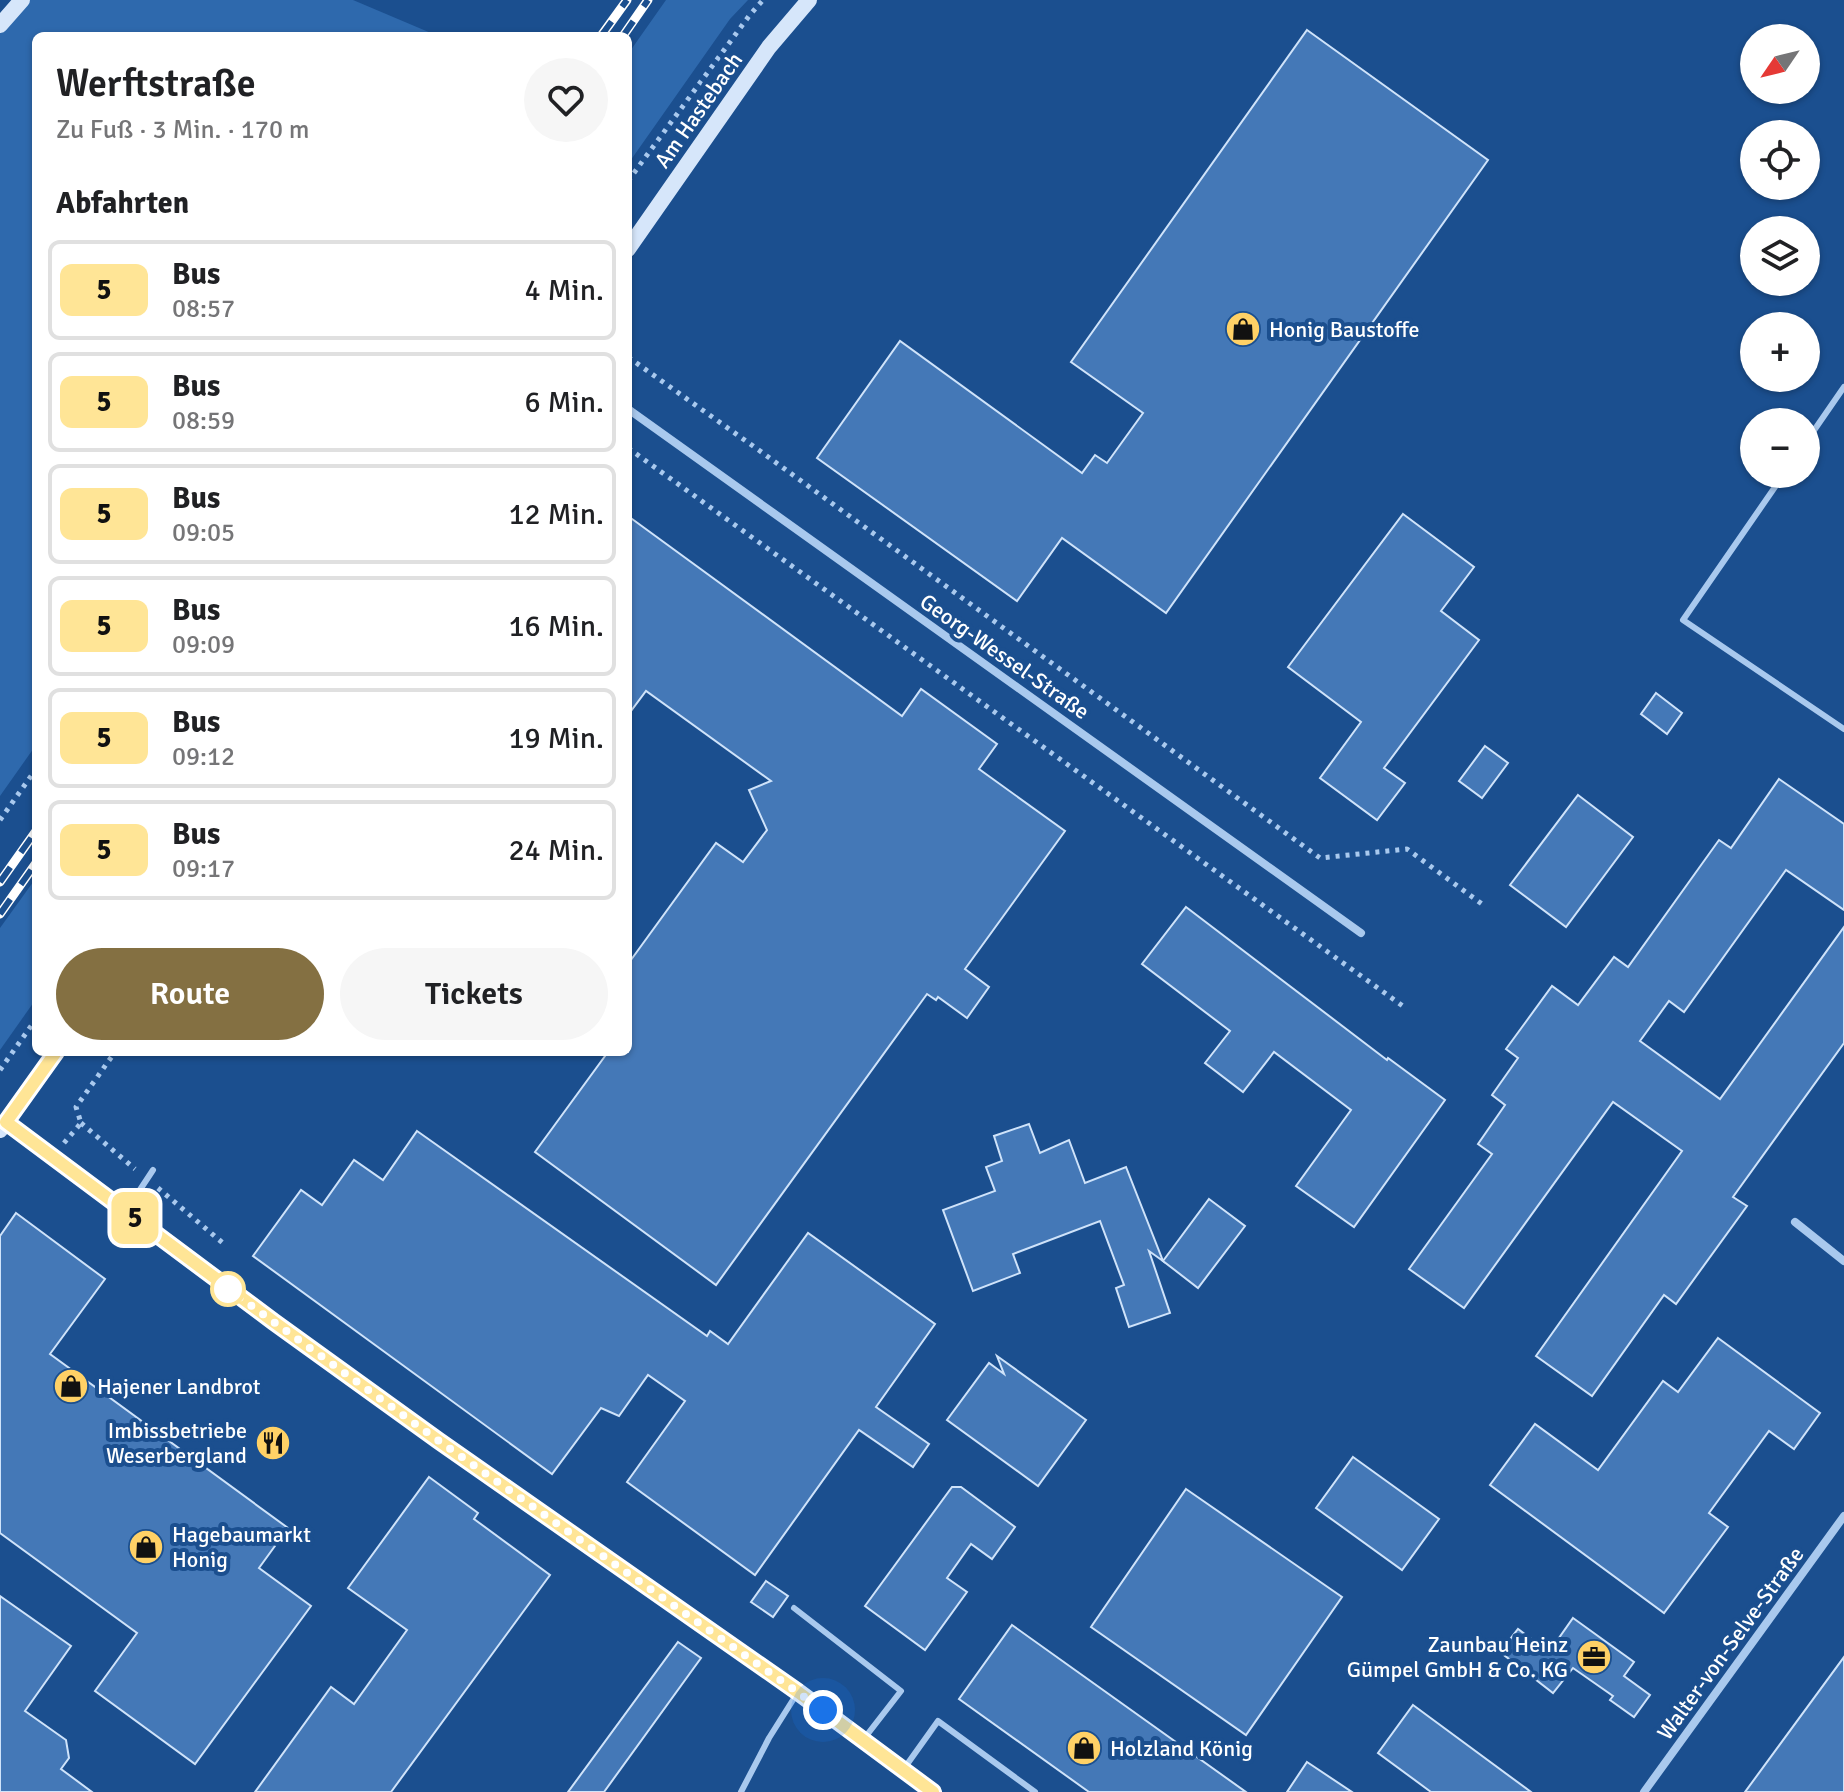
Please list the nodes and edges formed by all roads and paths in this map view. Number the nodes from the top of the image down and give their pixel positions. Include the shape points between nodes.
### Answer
1 (22, 0) edge
2 (763, 0) edge
3 (809, 0) edge
4 (0, 25) edge
5 (632, 176) edge
6 (632, 243) edge
7 (632, 360) edge
8 (1844, 387) edge
9 (632, 412) edge
10 (1820, 422) edge
11 (632, 451) edge
12 (1774, 488) edge
13 (1844, 729) edge
14 (32, 775) edge
15 (0, 820) edge
16 (1482, 904) dead end
17 (1361, 933) dead end
18 (1407, 1009) dead end
19 (32, 1025) edge
20 (53, 1056) edge
21 (112, 1056) edge
22 (0, 1070) edge
23 (3, 1126) edge
24 (54, 1157) junction
25 (153, 1170) dead end
26 (126, 1211) junction
27 (1795, 1222) dead end
28 (1844, 1261) edge
29 (1844, 1516) edge
30 (794, 1608) dead end
31 (798, 1692) junction
32 (863, 1740) junction
33 (903, 1770) junction
34 (741, 1792) edge
35 (933, 1792) edge
36 (1035, 1792) edge
37 (1644, 1792) edge

1 - 4 main road
2 - 5 path
3 - 6 main road, Am Hastebach via 769,47
7 - 16 path via 1320,858 1407,849
8 - 10 lane
9 - 17 street, Georg-Wessel-Straße
11 - 18 path
12 - 13 lane via 1683,620
14 - 15 path
19 - 22 path
20 - 23 main road
21 - 24 path via 76,1107 81,1123
23 - 24 street
24 - 26 street
25 - 26 lane
26 - 31 street via 439,1441
27 - 28 street
29 - 37 street, Walter-von-Selve-Straße
30 - 32 lane via 901,1691
31 - 32 street
31 - 34 lane
32 - 33 street
33 - 35 street
33 - 36 lane via 938,1721

